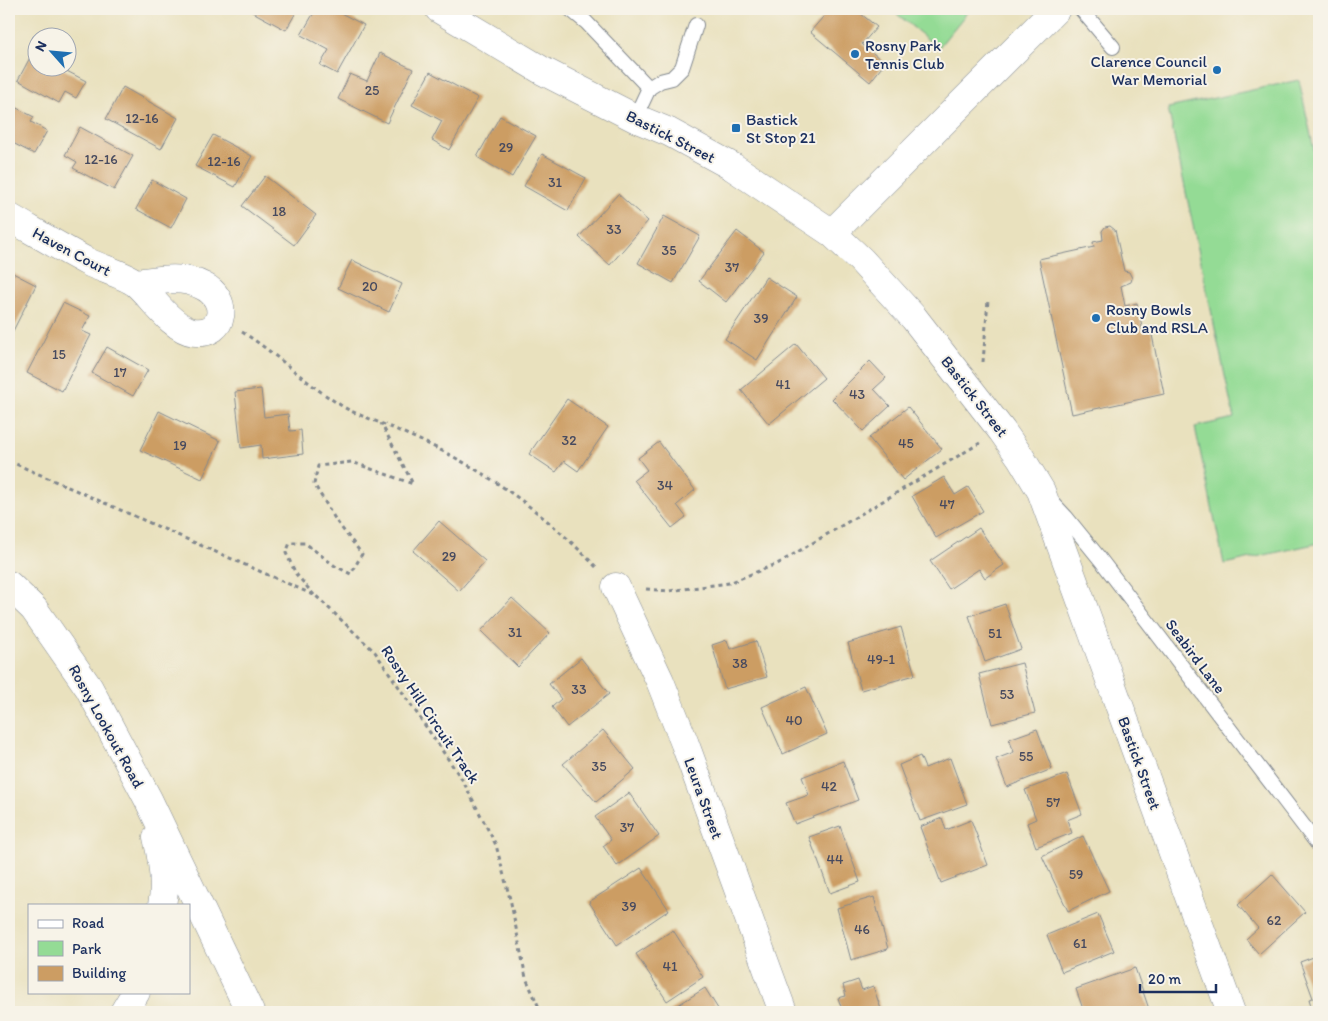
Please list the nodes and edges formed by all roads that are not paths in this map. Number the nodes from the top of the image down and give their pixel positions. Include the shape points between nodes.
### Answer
1 (439, 9) edge
2 (570, 9) edge
3 (1056, 9) edge
4 (1081, 9) edge
5 (696, 25) dead end
6 (1113, 47) dead end
7 (649, 88) junction
8 (635, 118) junction
9 (9, 217) edge
10 (832, 234) junction
11 (136, 283) junction
12 (1041, 491) junction
13 (9, 585) edge
14 (616, 587) road end
15 (148, 799) junction
16 (1319, 846) edge
17 (162, 904) edge
18 (135, 994) edge
19 (124, 1012) edge
20 (250, 1012) edge
21 (783, 1012) edge
22 (1231, 1012) edge

1 - 8 street, Bastick Street via 543,71
2 - 7 lane
3 - 10 street
4 - 6 lane
5 - 7 lane via 682,68 672,78
7 - 8 lane
8 - 10 street, Bastick Street via 670,132 732,167
9 - 11 street, Haven Court via 89,262
10 - 12 street, Bastick Street via 861,260 914,318 1002,431
11 - 11 street, Haven Court via 169,279 203,285 222,307 220,318 208,331 190,331 154,304
12 - 16 lane, Seabird Lane via 1100,559
12 - 22 street, Bastick Street
13 - 15 street, Rosny Lookout Road via 34,610 89,688
14 - 21 street, Leura Street via 660,681
15 - 17 street, Rosny Lookout Road via 162,861
15 - 20 street, Rosny Lookout Road
18 - 19 street

